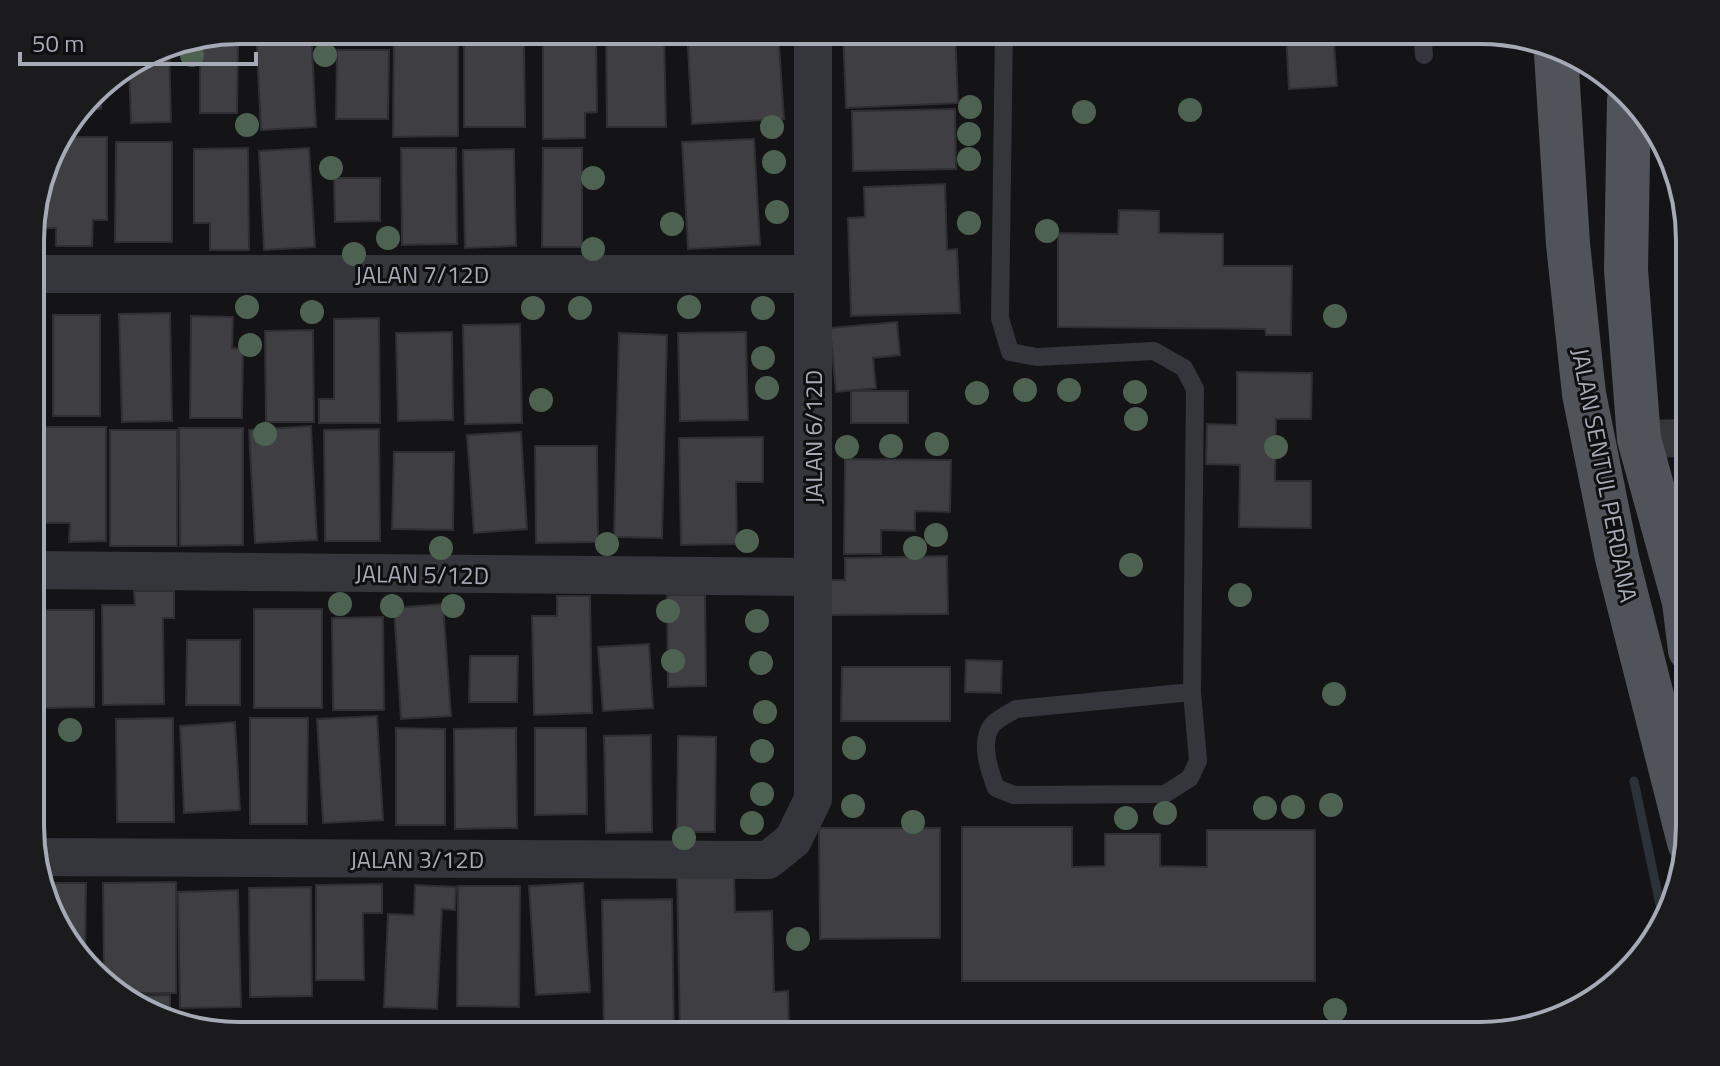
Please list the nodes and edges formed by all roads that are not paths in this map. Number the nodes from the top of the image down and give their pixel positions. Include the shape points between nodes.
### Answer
1 (813, 44) edge
2 (1004, 44) edge
3 (1423, 44) edge
4 (1424, 55) dead end
5 (1556, 60) edge
6 (1629, 113) edge
7 (44, 274) edge
8 (813, 274) junction
9 (1676, 438) edge
10 (1639, 439) junction
11 (1676, 563) edge
12 (44, 570) edge
13 (813, 577) junction
14 (1192, 692) junction
15 (1676, 791) edge
16 (793, 840) joint
17 (47, 857) edge

1 - 8 street, JALAN 6/12D
2 - 14 lane via 1000,318 1010,352 1037,357 1154,351 1184,368 1195,389
3 - 4 lane
5 - 15 main road, JALAN SENTUL PERDANA via 1584,394 1617,558
6 - 10 main road, JALAN SENTUL PERDANA via 1626,270
7 - 8 street, JALAN 7/12D
8 - 13 street, JALAN 6/12D
9 - 10 street
10 - 11 main road, JALAN SENTUL PERDANA
12 - 13 street, JALAN 5/12D
13 - 16 street, JALAN 6/12D via 813,799
14 - 14 lane via 1198,761 1190,778 1165,794 1014,795 996,788 987,735 994,722 1016,709
16 - 17 street, JALAN 3/12D via 768,860

